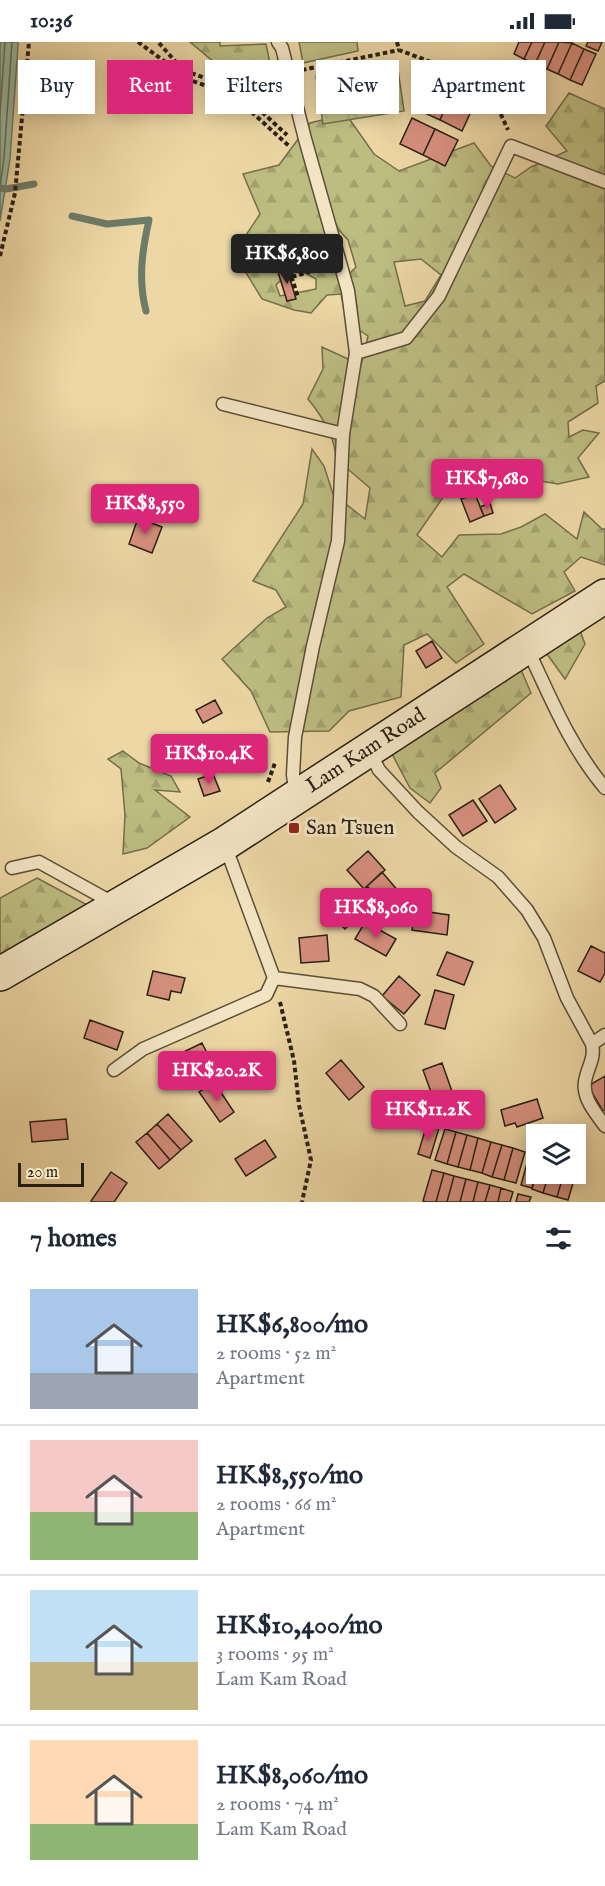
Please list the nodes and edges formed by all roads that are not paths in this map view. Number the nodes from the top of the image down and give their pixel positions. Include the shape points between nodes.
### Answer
1 (278, 42) edge
2 (605, 182) edge
3 (356, 353) junction
4 (224, 404) dead end
5 (343, 434) junction
6 (605, 596) edge
7 (527, 646) junction
8 (369, 749) junction
9 (605, 788) edge
10 (296, 796) junction
11 (224, 844) junction
12 (12, 868) dead end
13 (116, 905) junction
14 (0, 974) edge
15 (274, 978) junction
16 (400, 1024) dead end
17 (605, 1035) edge
18 (592, 1044) junction
19 (114, 1070) dead end
20 (605, 1126) edge

1 - 3 lane via 348,291
2 - 3 lane via 511,146 439,296 406,338
3 - 5 lane
4 - 5 lane
5 - 10 lane via 338,541 295,737
6 - 7 main road, Lam Kam Road
7 - 8 main road, Lam Kam Road
7 - 9 lane via 560,720 590,771
8 - 10 main road, Lam Kam Road
8 - 18 lane via 379,770 418,812 456,847 498,877 527,910 544,938 567,998
10 - 11 main road, Lam Kam Road
11 - 13 main road, Lam Kam Road
11 - 15 lane
12 - 13 lane via 39,862
13 - 14 main road, Lam Kam Road
15 - 16 lane via 360,989 374,996
15 - 19 lane via 266,995 143,1049
17 - 18 lane
18 - 20 lane via 594,1051 585,1082 587,1099

